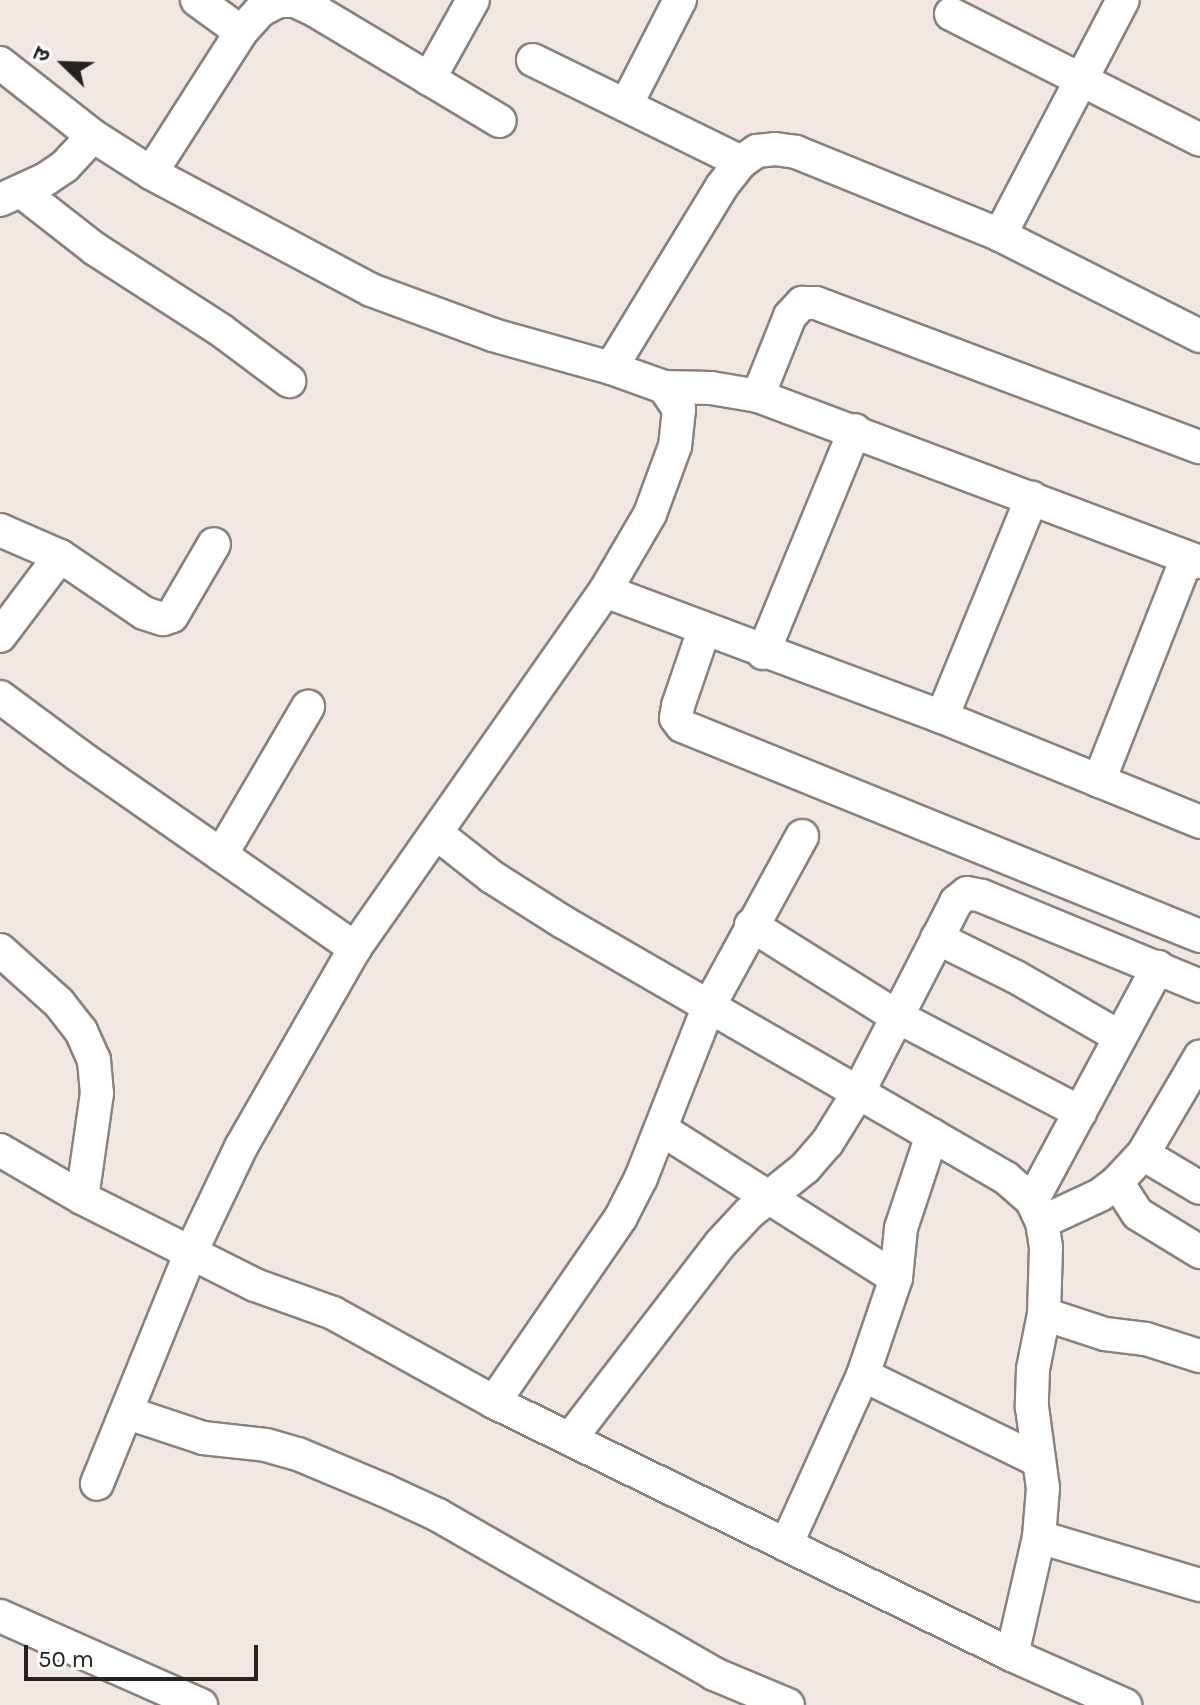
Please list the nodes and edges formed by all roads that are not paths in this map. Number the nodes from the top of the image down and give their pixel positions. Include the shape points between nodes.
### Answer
1 (197, 0) edge
2 (473, 0) edge
3 (680, 0) edge
4 (1123, 0) edge
5 (951, 14) dead end
6 (241, 32) junction
7 (533, 60) dead end
8 (0, 63) edge
9 (429, 79) junction
10 (1080, 82) junction
11 (626, 105) junction
12 (500, 121) dead end
13 (93, 136) junction
14 (1200, 140) edge
15 (741, 162) junction
16 (151, 173) junction
17 (11, 196) edge
18 (1000, 235) junction
19 (1199, 334) edge
20 (611, 368) junction
21 (289, 381) dead end
22 (664, 387) junction
23 (758, 396) junction
24 (855, 430) junction
25 (1200, 447) edge
26 (1032, 498) junction
27 (0, 530) edge
28 (214, 544) dead end
29 (60, 556) junction
30 (1194, 560) edge
31 (605, 591) junction
32 (704, 630) junction
33 (0, 636) edge
34 (763, 653) junction
35 (0, 697) edge
36 (308, 707) dead end
37 (942, 717) junction
38 (1099, 781) junction
39 (1200, 822) edge
40 (436, 833) junction
41 (802, 836) dead end
42 (221, 855) junction
43 (751, 925) junction
44 (1200, 936) edge
45 (937, 938) junction
46 (355, 948) junction
47 (0, 950) edge
48 (1158, 967) junction
49 (1200, 986) edge
50 (708, 1008) junction
51 (896, 1016) junction
52 (1120, 1037) junction
53 (1196, 1075) edge
54 (858, 1093) junction
55 (1080, 1112) junction
56 (661, 1129) junction
57 (932, 1135) junction
58 (0, 1150) edge
59 (1143, 1154) junction
60 (1117, 1182) junction
61 (1200, 1188) edge
62 (773, 1197) junction
63 (82, 1198) junction
64 (1037, 1212) junction
65 (191, 1252) junction
66 (1200, 1252) edge
67 (896, 1278) junction
68 (1044, 1314) junction
69 (1200, 1356) edge
70 (863, 1375) junction
71 (494, 1402) junction
72 (128, 1413) junction
73 (570, 1439) junction
74 (1039, 1461) junction
75 (97, 1484) dead end
76 (1039, 1537) junction
77 (786, 1545) junction
78 (1200, 1585) edge
79 (0, 1616) edge
80 (1012, 1655) junction
81 (201, 1705) edge
82 (788, 1705) edge
83 (1125, 1705) edge

1 - 6 street
2 - 9 street
3 - 11 street
4 - 10 street
5 - 10 street
6 - 9 street via 261,10 279,1 295,1
6 - 16 street
7 - 11 street
8 - 13 street
9 - 12 street
10 - 14 street
10 - 18 street
11 - 15 street
13 - 16 street
13 - 17 street via 65,166
15 - 18 street via 757,151 796,152
15 - 20 street
16 - 20 street via 371,290 493,335
17 - 21 street via 222,331
18 - 19 street
20 - 22 street
22 - 23 street
22 - 31 street via 679,409 675,446 650,514
23 - 24 street
23 - 25 street via 790,316 802,303 816,303
24 - 26 street
24 - 34 street
26 - 30 street
26 - 37 street
27 - 29 street
28 - 29 street via 172,616 163,619 144,613
29 - 33 street
30 - 38 street
31 - 32 street
31 - 40 street
32 - 34 street
32 - 44 street via 678,706 676,718 682,726
34 - 37 street
35 - 42 street
36 - 42 street
37 - 38 street
38 - 39 street
40 - 46 street
40 - 50 street via 524,898
41 - 43 street
42 - 46 street
43 - 50 street
43 - 51 street
45 - 48 street via 956,902 967,893
45 - 51 street
45 - 52 street
46 - 65 street via 241,1147
47 - 63 street via 59,1003 81,1031 94,1060 97,1093
48 - 49 street
48 - 52 street
50 - 54 street
50 - 56 street
51 - 54 street
51 - 55 street
52 - 55 street
53 - 59 street
54 - 57 street
54 - 62 street via 827,1143
55 - 64 street
56 - 62 street
56 - 71 street via 621,1217
57 - 64 street via 1006,1178
57 - 67 street via 901,1228
58 - 63 street
59 - 60 street
59 - 61 street
60 - 64 street via 1100,1195
60 - 66 street via 1138,1214
62 - 67 street
62 - 73 street via 721,1243
63 - 65 street
64 - 68 street via 1046,1247
65 - 71 street via 262,1289 333,1313
65 - 72 street
67 - 70 street
68 - 69 street
68 - 74 street via 1033,1369
70 - 74 street
70 - 77 street
71 - 73 street
72 - 75 street
72 - 82 street via 203,1438 298,1454 384,1490 438,1515 714,1674
73 - 77 street
74 - 76 street
76 - 78 street
76 - 80 street
77 - 80 street
79 - 81 street
80 - 83 street

